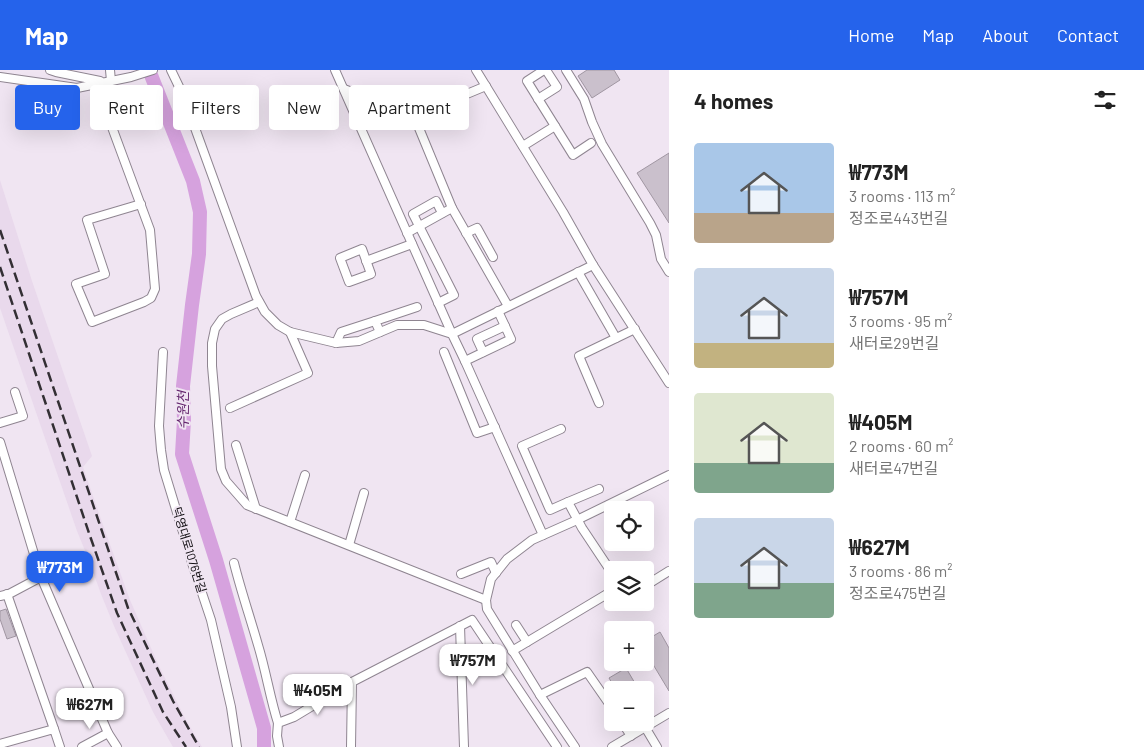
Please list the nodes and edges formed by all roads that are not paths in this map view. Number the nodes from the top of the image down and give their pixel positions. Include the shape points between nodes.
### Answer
1 (50, 70) edge
2 (110, 70) edge
3 (153, 70) edge
4 (170, 70) edge
5 (336, 70) edge
6 (476, 70) edge
7 (545, 70) edge
8 (566, 70) edge
9 (0, 77) edge
10 (108, 82) junction
11 (96, 84) junction
12 (486, 86) junction
13 (344, 89) junction
14 (349, 91) edge
15 (469, 93) edge
16 (538, 99) junction
17 (555, 126) junction
18 (420, 130) edge
19 (591, 143) dead end
20 (523, 146) junction
21 (140, 204) junction
22 (452, 208) junction
23 (442, 213) junction
24 (420, 226) junction
25 (407, 233) junction
26 (466, 233) junction
27 (412, 244) junction
28 (493, 257) dead end
29 (366, 261) junction
30 (593, 265) junction
31 (578, 272) junction
32 (669, 272) edge
33 (259, 302) junction
34 (438, 303) junction
35 (508, 306) junction
36 (418, 307) dead end
37 (498, 311) junction
38 (375, 321) junction
39 (505, 326) junction
40 (635, 329) junction
41 (290, 332) junction
42 (380, 332) junction
43 (452, 334) junction
44 (616, 338) junction
45 (336, 343) junction
46 (163, 352) dead end
47 (444, 352) dead end
48 (483, 352) junction
49 (466, 360) junction
50 (669, 383) edge
51 (15, 392) dead end
52 (599, 403) dead end
53 (230, 408) dead end
54 (0, 423) edge
55 (495, 427) junction
56 (561, 430) dead end
57 (0, 442) edge
58 (236, 445) dead end
59 (522, 446) junction
60 (507, 453) junction
61 (305, 475) dead end
62 (669, 475) edge
63 (599, 488) dead end
64 (364, 493) dead end
65 (568, 502) junction
66 (256, 509) junction
67 (577, 520) junction
68 (290, 522) junction
69 (543, 535) junction
70 (349, 546) junction
71 (605, 561) edge
72 (234, 563) dead end
73 (669, 571) edge
74 (496, 573) junction
75 (461, 574) dead end
76 (41, 578) junction
77 (654, 580) edge
78 (5, 595) edge
79 (604, 596) edge
80 (486, 600) junction
81 (516, 625) dead end
82 (460, 626) junction
83 (527, 642) junction
84 (512, 652) junction
85 (352, 682) junction
86 (540, 695) junction
87 (604, 696) edge
88 (669, 713) edge
89 (654, 722) edge
90 (278, 723) junction
91 (54, 730) junction
92 (628, 731) edge
93 (639, 731) edge
94 (648, 731) edge
95 (108, 733) junction
96 (632, 736) junction
97 (0, 744) edge
98 (60, 747) edge
99 (82, 747) edge
100 (117, 747) edge
101 (237, 747) edge
102 (279, 747) edge
103 (351, 747) edge
104 (464, 747) edge
105 (557, 747) edge
106 (575, 747) edge
107 (612, 747) edge
108 (658, 747) edge

1 - 10 street
2 - 10 street
3 - 10 street
4 - 33 street via 183,95
5 - 13 street
6 - 12 street
7 - 16 street via 557,87
7 - 16 street via 526,81
8 - 32 street via 584,98 602,144 650,223 661,259
9 - 11 street via 77,88
10 - 11 street
11 - 21 street
12 - 15 street
12 - 20 street
13 - 14 street
13 - 25 street
16 - 17 street
17 - 19 street via 573,154
17 - 20 street
18 - 22 street
20 - 30 street
21 - 21 street via 87,220 105,274 76,284 92,322 144,302 151,298 155,289 150,230
22 - 23 street
22 - 26 street
23 - 24 street
23 - 24 street via 436,202 413,214
24 - 25 street
24 - 34 street via 454,295
25 - 27 street
26 - 28 street via 477,228
26 - 35 street
27 - 29 street
27 - 34 street
29 - 29 street via 362,249 340,258 349,282 371,274
30 - 31 street
30 - 40 street
31 - 35 street
31 - 44 street
33 - 41 street via 278,326
33 - 66 street via 222,319 212,342 221,470 236,494
34 - 43 street
35 - 37 street
36 - 38 street
37 - 39 street
37 - 43 street
38 - 42 street
38 - 45 street via 340,332
39 - 48 street via 511,339
39 - 48 street via 477,339
40 - 44 street
40 - 50 street
41 - 45 street
41 - 53 street via 308,373
42 - 43 street via 397,325 424,325
42 - 45 street via 359,341
43 - 49 street
44 - 52 street via 579,356
46 - 101 street, 덕영대로1076번길 via 158,426 160,450 211,620
47 - 55 street via 477,433
48 - 49 street
49 - 55 street
51 - 54 street via 23,416
55 - 60 street
56 - 59 street
57 - 76 street
58 - 66 street
59 - 60 street
59 - 65 street via 550,510
60 - 69 street
61 - 68 street
62 - 67 street
63 - 65 street
64 - 70 street
65 - 67 street
66 - 68 street
67 - 69 street
67 - 71 street
68 - 70 street
69 - 74 street via 507,559
70 - 80 street
72 - 90 street
73 - 77 street
74 - 75 street via 491,562
74 - 80 street via 491,579
76 - 78 street
76 - 95 street
78 - 91 street
79 - 83 street
80 - 84 street via 486,610
81 - 83 street
82 - 85 street
82 - 104 street
82 - 105 street via 472,620
83 - 84 street
84 - 86 street
85 - 90 street via 294,717
85 - 103 street
86 - 87 street via 587,672
86 - 106 street
88 - 89 street
90 - 102 street
91 - 97 street
91 - 98 street
92 - 96 street
93 - 96 street
94 - 108 street
95 - 99 street
95 - 100 street
96 - 107 street

